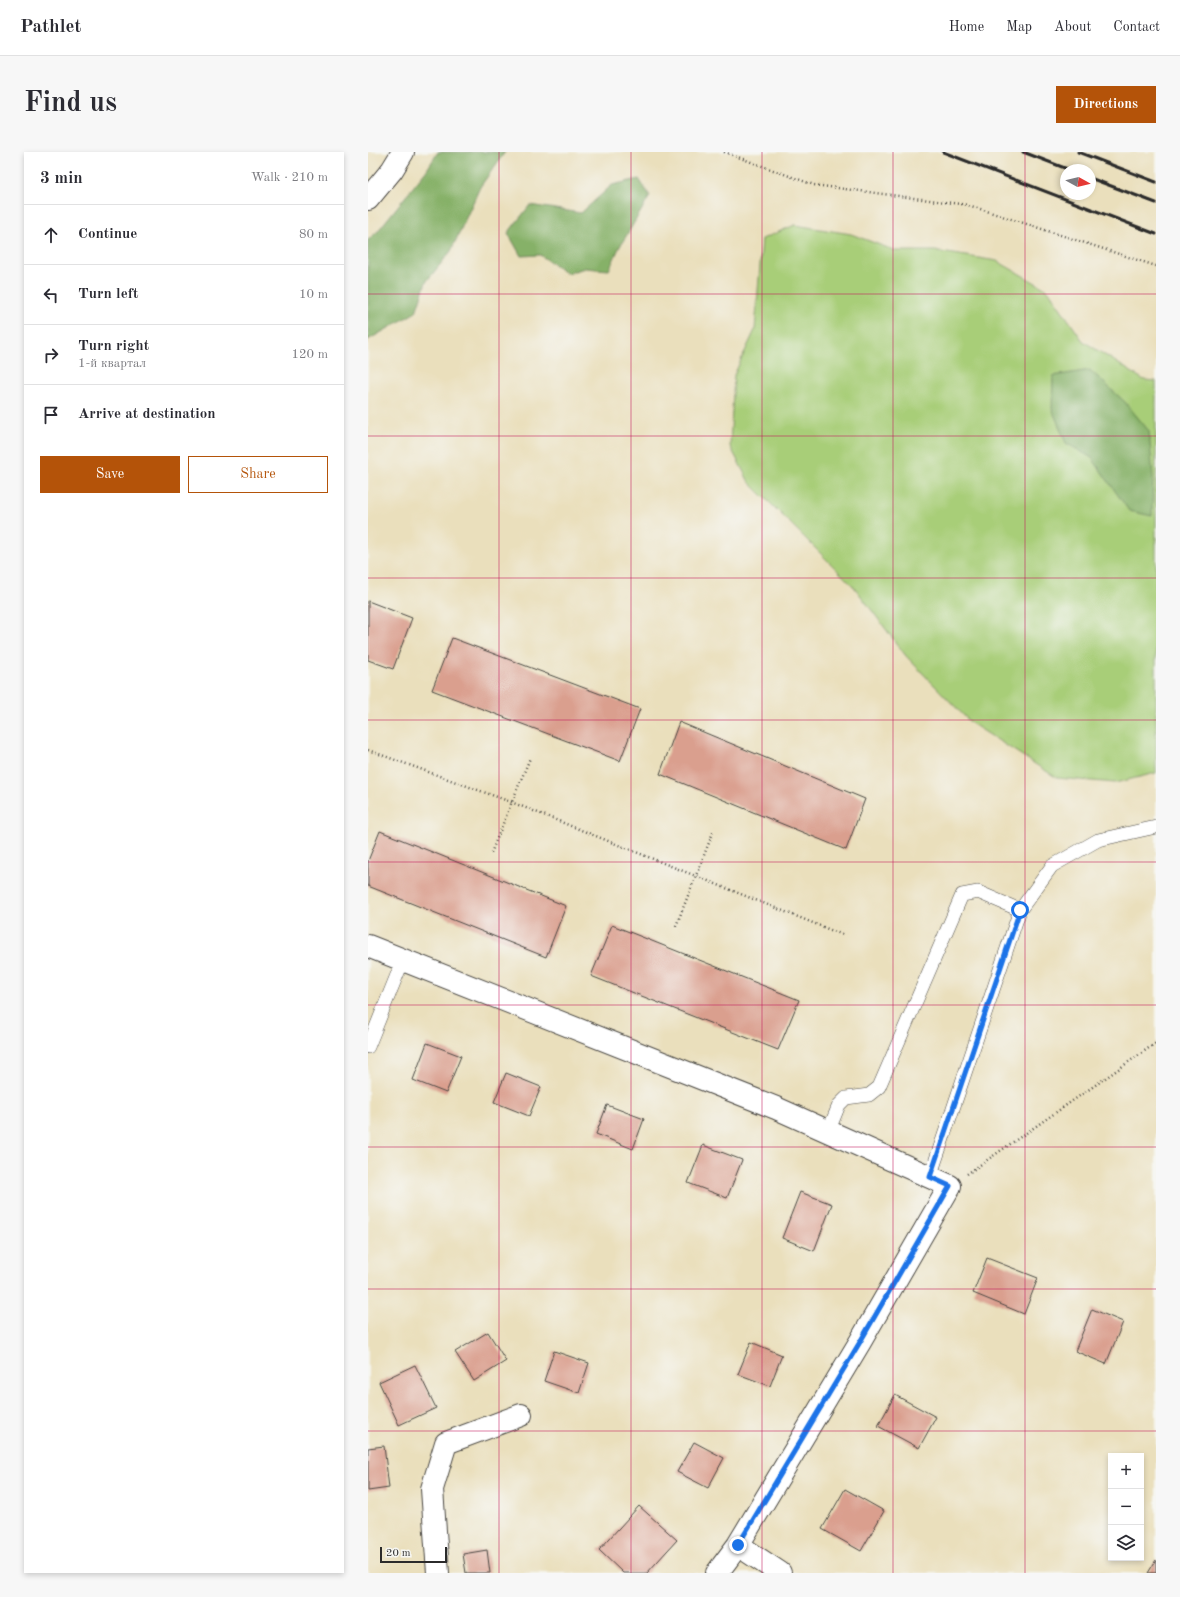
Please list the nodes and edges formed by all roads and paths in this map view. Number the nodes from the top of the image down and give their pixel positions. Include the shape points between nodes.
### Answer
1 (403, 152) edge
2 (724, 152) edge
3 (368, 199) edge
4 (1156, 266) edge
5 (368, 750) edge
6 (530, 758) dead end
7 (511, 802) junction
8 (1156, 827) edge
9 (714, 830) dead end
10 (491, 853) dead end
11 (696, 876) junction
12 (1020, 910) junction
13 (676, 926) dead end
14 (843, 935) dead end
15 (368, 946) edge
16 (403, 960) junction
17 (1156, 1043) edge
18 (368, 1047) edge
19 (828, 1132) junction
20 (930, 1177) junction
21 (950, 1186) junction
22 (521, 1415) dead end
23 (738, 1545) junction
24 (438, 1573) edge
25 (717, 1573) edge
26 (780, 1573) edge

1 - 3 street
2 - 4 path via 814,185 968,205
5 - 7 path
6 - 7 path
7 - 10 path
7 - 11 path
8 - 12 lane via 1098,840 1052,866
9 - 11 path
11 - 13 path
11 - 14 path
12 - 19 lane via 978,892 962,895 879,1087 869,1095 846,1098 839,1105
12 - 20 lane
15 - 16 street
16 - 18 lane
16 - 19 street via 776,1108
17 - 21 path
19 - 20 street
20 - 21 street
21 - 23 street
22 - 24 street via 446,1443 432,1489
23 - 25 street
23 - 26 street

